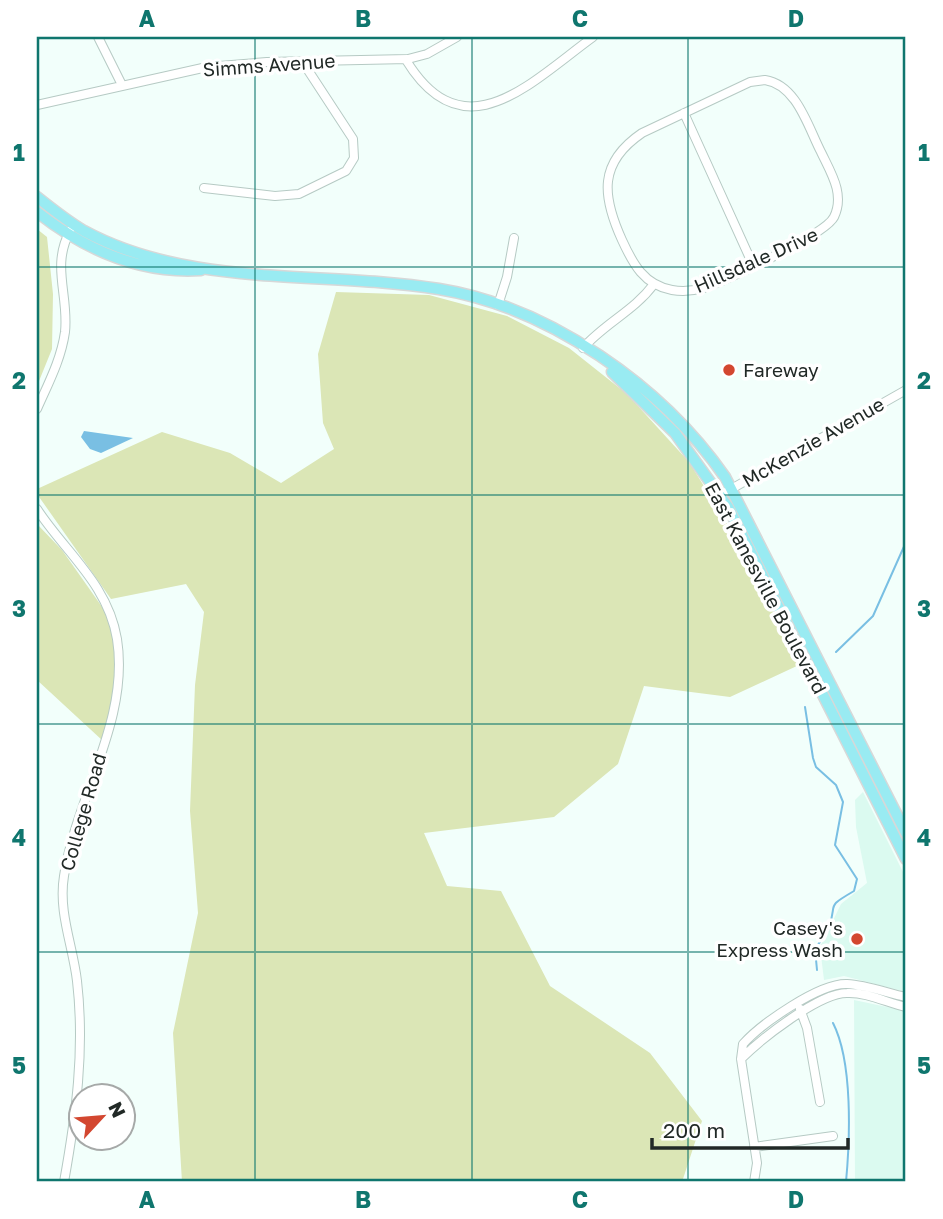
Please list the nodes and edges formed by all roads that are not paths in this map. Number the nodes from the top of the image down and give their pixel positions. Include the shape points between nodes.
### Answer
1 (98, 37) edge
2 (457, 37) edge
3 (593, 37) edge
4 (406, 60) junction
5 (302, 61) junction
6 (122, 85) junction
7 (37, 105) edge
8 (684, 113) junction
9 (204, 188) dead end
10 (37, 197) edge
11 (37, 212) edge
12 (71, 229) junction
13 (513, 238) dead end
14 (754, 265) junction
15 (654, 284) junction
16 (498, 305) junction
17 (583, 348) junction
18 (906, 390) edge
19 (37, 409) edge
20 (732, 489) junction
21 (721, 495) junction
22 (37, 509) edge
23 (906, 834) edge
24 (906, 859) edge
25 (906, 997) edge
26 (906, 1007) edge
27 (800, 1009) junction
28 (820, 1102) dead end
29 (833, 1136) dead end
30 (754, 1147) junction
31 (64, 1182) edge
32 (754, 1182) edge

1 - 6 street
2 - 4 street, Simms Avenue
3 - 4 street via 512,96 487,106 457,105 435,96
4 - 5 street, Simms Avenue
5 - 6 street, Simms Avenue via 207,67
5 - 9 street via 350,133 355,149 350,166 331,180 291,196
6 - 7 street, Simms Avenue
8 - 14 street
8 - 14 street, Hillsdale Drive via 750,82 778,83 792,96 835,181 838,206 825,229
8 - 15 street, Hillsdale Drive via 631,141 612,165 607,187 608,205 634,265
10 - 12 main road, East Kanesville Boulevard
11 - 12 main road, East Kanesville Boulevard
12 - 16 main road, East Kanesville Boulevard via 146,255 215,269 431,288
12 - 19 street via 59,264 65,324 62,346
13 - 16 street via 508,277
14 - 15 street, Hillsdale Drive via 704,288 687,291
15 - 17 street via 636,306
16 - 17 main road, East Kanesville Boulevard
17 - 20 main road, East Kanesville Boulevard via 631,378 677,419
17 - 21 main road, East Kanesville Boulevard via 675,433
18 - 20 street, McKenzie Avenue
20 - 21 street, McKenzie Avenue
20 - 23 main road, East Kanesville Boulevard
21 - 24 main road, East Kanesville Boulevard
22 - 31 street, College Road via 99,590 114,627 119,661 115,706 64,876 63,907 77,979 80,1072
25 - 27 street via 840,984
26 - 27 street via 848,993
27 - 28 street
27 - 30 street via 741,1059
29 - 30 street
30 - 32 street

